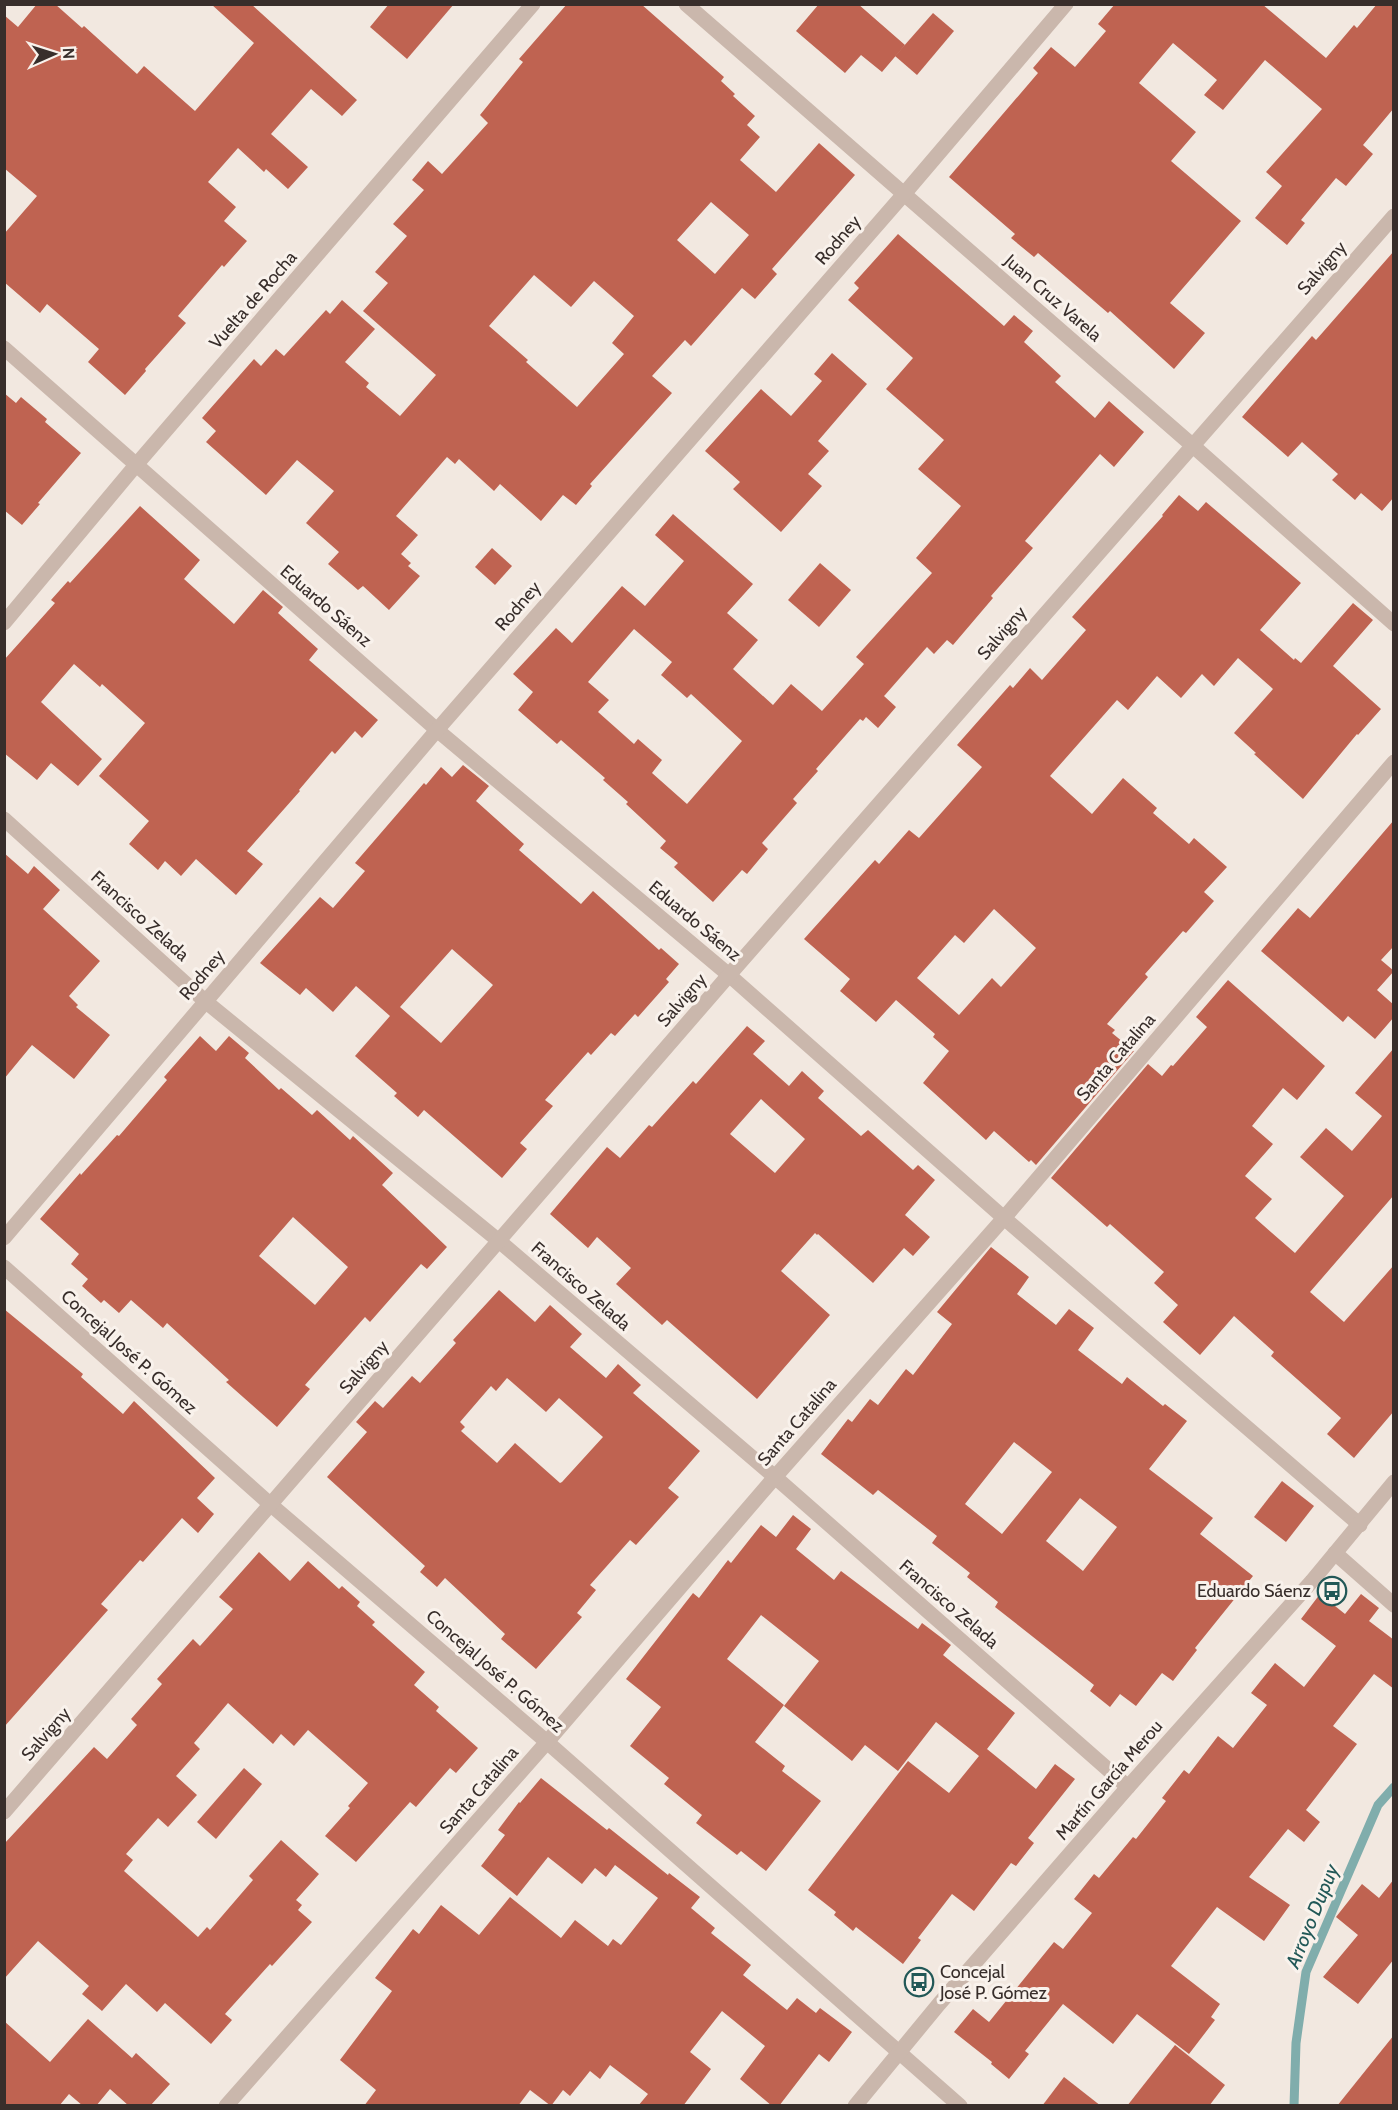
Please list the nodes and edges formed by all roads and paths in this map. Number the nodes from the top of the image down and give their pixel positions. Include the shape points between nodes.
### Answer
1 (533, 4) edge
2 (686, 4) edge
3 (1066, 4) edge
4 (904, 194) junction
5 (1394, 216) edge
6 (4, 348) edge
7 (1192, 445) junction
8 (136, 465) junction
9 (4, 623) edge
10 (1394, 624) edge
11 (437, 730) junction
12 (1394, 762) edge
13 (4, 819) edge
14 (729, 975) junction
15 (205, 1001) junction
16 (1004, 1218) junction
17 (4, 1238) edge
18 (499, 1241) junction
19 (4, 1267) edge
20 (775, 1477) junction
21 (1394, 1482) edge
22 (270, 1504) junction
23 (1360, 1525) junction
24 (1335, 1553) junction
25 (1394, 1605) edge
26 (547, 1742) junction
27 (1128, 1787) junction
28 (4, 1812) edge
29 (900, 2054) junction
30 (226, 2106) edge
31 (855, 2106) edge
32 (960, 2106) edge

1 - 8 street, Vuelta de Rocha
2 - 4 street, Juan Cruz Varela
3 - 4 street, Rodney
4 - 7 street, Juan Cruz Varela
4 - 11 street, Rodney
5 - 7 street, Salvigny
6 - 8 street, Eduardo Sáenz
7 - 10 street, Juan Cruz Varela
7 - 14 street, Salvigny
8 - 9 street, Vuelta de Rocha
8 - 11 street, Eduardo Sáenz
11 - 14 street, Eduardo Sáenz
11 - 15 street, Rodney
12 - 16 street, Santa Catalina
13 - 15 street, Francisco Zelada
14 - 16 street, Eduardo Sáenz
14 - 18 street, Salvigny
15 - 17 street, Rodney
15 - 18 street, Francisco Zelada
16 - 20 street, Santa Catalina
16 - 23 street, Eduardo Sáenz
18 - 20 street, Francisco Zelada
18 - 22 street, Salvigny
19 - 22 street, Concejal José P. Gómez
20 - 26 street, Santa Catalina
20 - 27 street, Francisco Zelada
21 - 23 street, Martín García Merou
22 - 26 street, Concejal José P. Gómez
22 - 28 street, Salvigny
23 - 24 street, Martín García Merou
24 - 25 street
24 - 27 street, Martín García Merou
26 - 29 street, Concejal José P. Gómez
26 - 30 street, Santa Catalina
27 - 29 street, Martín García Merou
29 - 31 street, Martín García Merou
29 - 32 street, Concejal José P. Gómez

